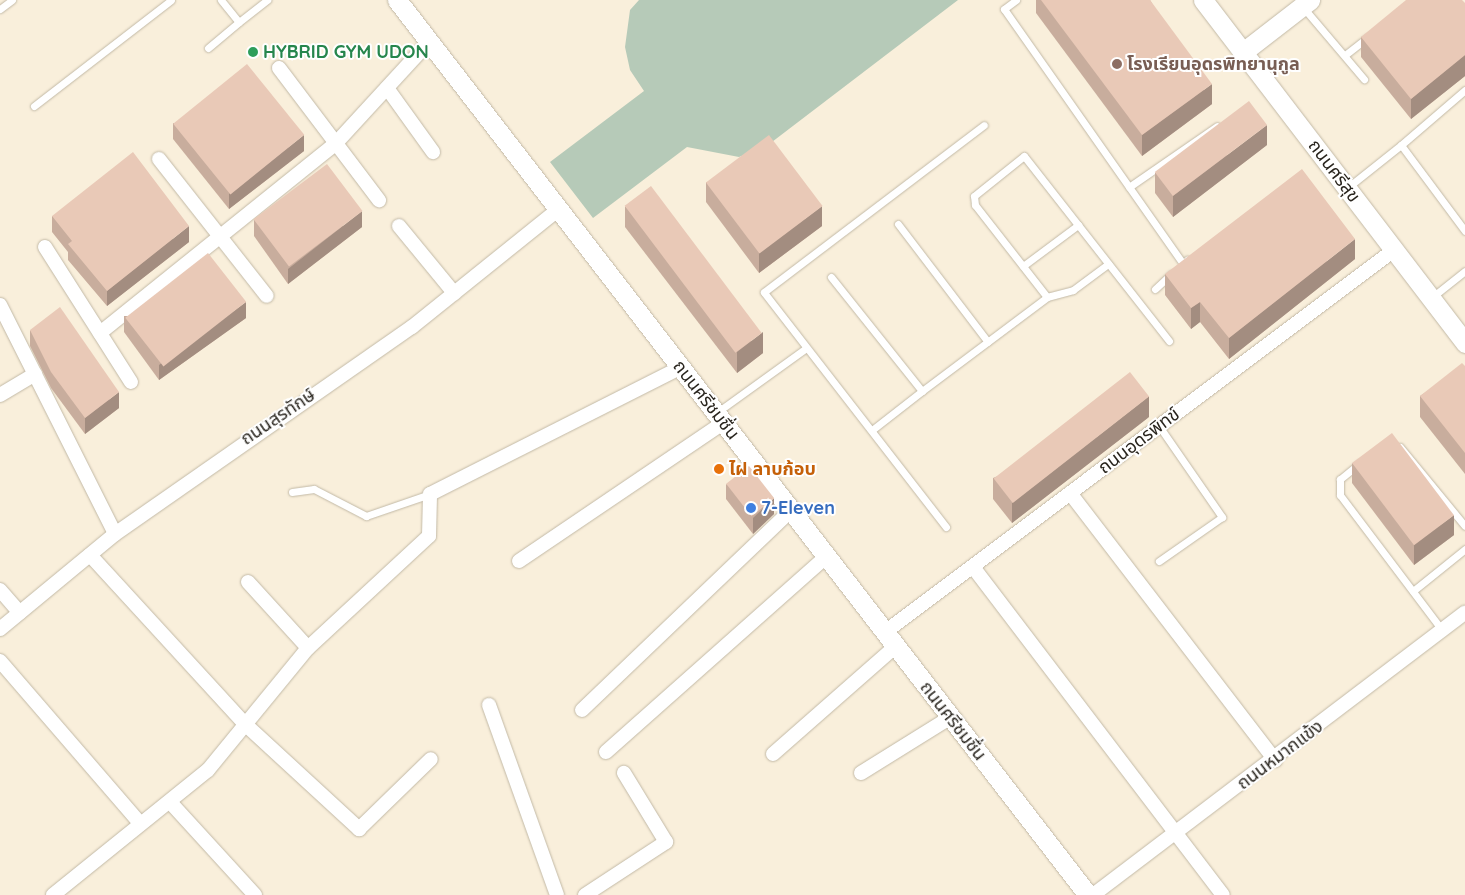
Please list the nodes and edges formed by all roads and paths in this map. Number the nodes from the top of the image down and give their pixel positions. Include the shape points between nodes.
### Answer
1 (12, 0) edge
2 (171, 0) edge
3 (221, 0) edge
4 (267, 0) edge
5 (397, 0) edge
6 (1016, 0) edge
7 (1203, 0) edge
8 (1306, 3) edge
9 (0, 9) edge
10 (239, 22) junction
11 (1376, 31) edge
12 (430, 42) junction
13 (208, 48) dead end
14 (1242, 52) junction
15 (1345, 56) junction
16 (279, 68) dead end
17 (1364, 79) dead end
18 (387, 88) junction
19 (1465, 90) edge
20 (34, 106) dead end
21 (1225, 120) edge
22 (984, 126) dead end
23 (336, 143) junction
24 (1401, 145) junction
25 (433, 152) dead end
26 (158, 159) dead end
27 (1128, 187) junction
28 (1347, 188) junction
29 (379, 200) dead end
30 (558, 209) junction
31 (898, 224) dead end
32 (1078, 225) junction
33 (399, 226) dead end
34 (1465, 231) edge
35 (219, 238) junction
36 (45, 247) dead end
37 (1394, 250) junction
38 (1199, 252) edge
39 (1108, 264) junction
40 (1183, 264) junction
41 (1023, 266) junction
42 (1465, 271) edge
43 (831, 277) dead end
44 (1155, 289) dead end
45 (454, 293) junction
46 (267, 296) dead end
47 (1048, 297) junction
48 (1431, 298) junction
49 (0, 305) edge
50 (100, 334) junction
51 (1168, 341) dead end
52 (988, 342) junction
53 (1465, 343) edge
54 (806, 348) junction
55 (681, 367) junction
56 (35, 374) junction
57 (131, 382) dead end
58 (922, 392) junction
59 (0, 396) edge
60 (720, 418) junction
61 (1159, 426) junction
62 (872, 430) junction
63 (1390, 446) edge
64 (1367, 458) edge
65 (292, 492) dead end
66 (1070, 493) junction
67 (430, 494) junction
68 (790, 510) junction
69 (1465, 526) edge
70 (946, 527) dead end
71 (115, 534) junction
72 (1465, 549) edge
73 (90, 555) junction
74 (827, 556) junction
75 (519, 561) dead end
76 (1159, 561) dead end
77 (973, 567) junction
78 (248, 582) dead end
79 (0, 590) edge
80 (1413, 591) junction
81 (20, 613) junction
82 (1465, 613) edge
83 (0, 629) edge
84 (1442, 630) junction
85 (891, 639) junction
86 (308, 648) junction
87 (0, 660) edge
88 (488, 705) dead end
89 (582, 710) dead end
90 (951, 718) junction
91 (246, 725) junction
92 (606, 752) dead end
93 (773, 754) dead end
94 (431, 760) dead end
95 (1275, 760) junction
96 (624, 774) dead end
97 (861, 774) dead end
98 (170, 802) junction
99 (140, 822) junction
100 (1177, 833) junction
101 (54, 895) edge
102 (255, 895) edge
103 (557, 895) edge
104 (585, 895) edge
105 (1088, 895) edge
106 (1093, 895) edge
107 (1223, 895) edge

1 - 9 lane
2 - 20 lane
3 - 10 lane
4 - 10 lane
5 - 12 street, ถนนศรีชมชื่น
6 - 27 lane via 1004,10
7 - 14 street, ถนนศรีสุข
8 - 14 street
8 - 15 lane
10 - 13 lane
11 - 15 lane
12 - 18 street
12 - 30 street, ถนนศรีชมชื่น
14 - 28 street, ถนนศรีสุข
15 - 17 lane
16 - 23 street
18 - 23 street
18 - 25 street
19 - 24 lane
21 - 27 lane
22 - 54 lane via 764,292
23 - 29 street
23 - 35 street
24 - 28 lane
24 - 34 lane
26 - 35 street
27 - 40 lane
28 - 37 street, ถนนศรีสุข
30 - 45 street, ถนนสุรทักษ์
30 - 55 street, ถนนศรีชมชื่น
31 - 52 lane
32 - 39 lane
32 - 41 lane
32 - 41 lane via 1024,156 974,196 975,205
33 - 45 street
35 - 46 street
35 - 50 street
36 - 50 street
37 - 48 street, ถนนศรีสุข
37 - 61 street, ถนนอุดรพิทข์
38 - 40 lane
39 - 47 lane via 1073,290
39 - 51 lane
40 - 44 lane
41 - 47 lane
42 - 48 lane
43 - 58 lane
45 - 71 street, ถนนสุรทักษ์
47 - 52 lane
48 - 53 street, ถนนศรีสุข
49 - 56 street
50 - 57 street
52 - 58 lane
54 - 60 lane
54 - 62 lane
55 - 60 street, ถนนศรีชมชื่น
55 - 67 street
56 - 59 street
56 - 71 street
58 - 62 lane
60 - 68 street, ถนนศรีชมชื่น
60 - 75 street
61 - 66 street, ถนนอุดรพิทข์
61 - 76 lane via 1222,517
62 - 70 lane
63 - 69 lane via 1408,453
64 - 80 lane via 1340,479 1340,495
65 - 67 lane via 314,489 366,516
66 - 77 street, ถนนอุดรพิทข์
66 - 95 street
67 - 86 street via 429,536
68 - 74 street, ถนนศรีชมชื่น
68 - 89 street
71 - 73 street, ถนนสุรทักษ์
72 - 80 lane
73 - 81 street, ถนนสุรทักษ์
73 - 91 street
74 - 85 street, ถนนศรีชมชื่น
74 - 92 street
77 - 85 street, ถนนอุดรพิทข์
77 - 100 street
78 - 86 street
79 - 81 street
80 - 84 lane
81 - 83 street, ถนนสุรทักษ์
82 - 84 street, ถนนหมากแข้ง
84 - 95 street, ถนนหมากแข้ง
85 - 90 street, ถนนศรีชมชื่น
85 - 93 street, ถนนอุดรพิทข์
86 - 91 street
87 - 99 street
88 - 103 street
90 - 97 street
90 - 105 street, ถนนศรีชมชื่น
91 - 94 street via 359,829
91 - 98 street via 208,770
95 - 100 street, ถนนหมากแข้ง
96 - 104 street via 666,842
98 - 99 street
98 - 102 street
99 - 101 street
100 - 106 street, ถนนหมากแข้ง
100 - 107 street

